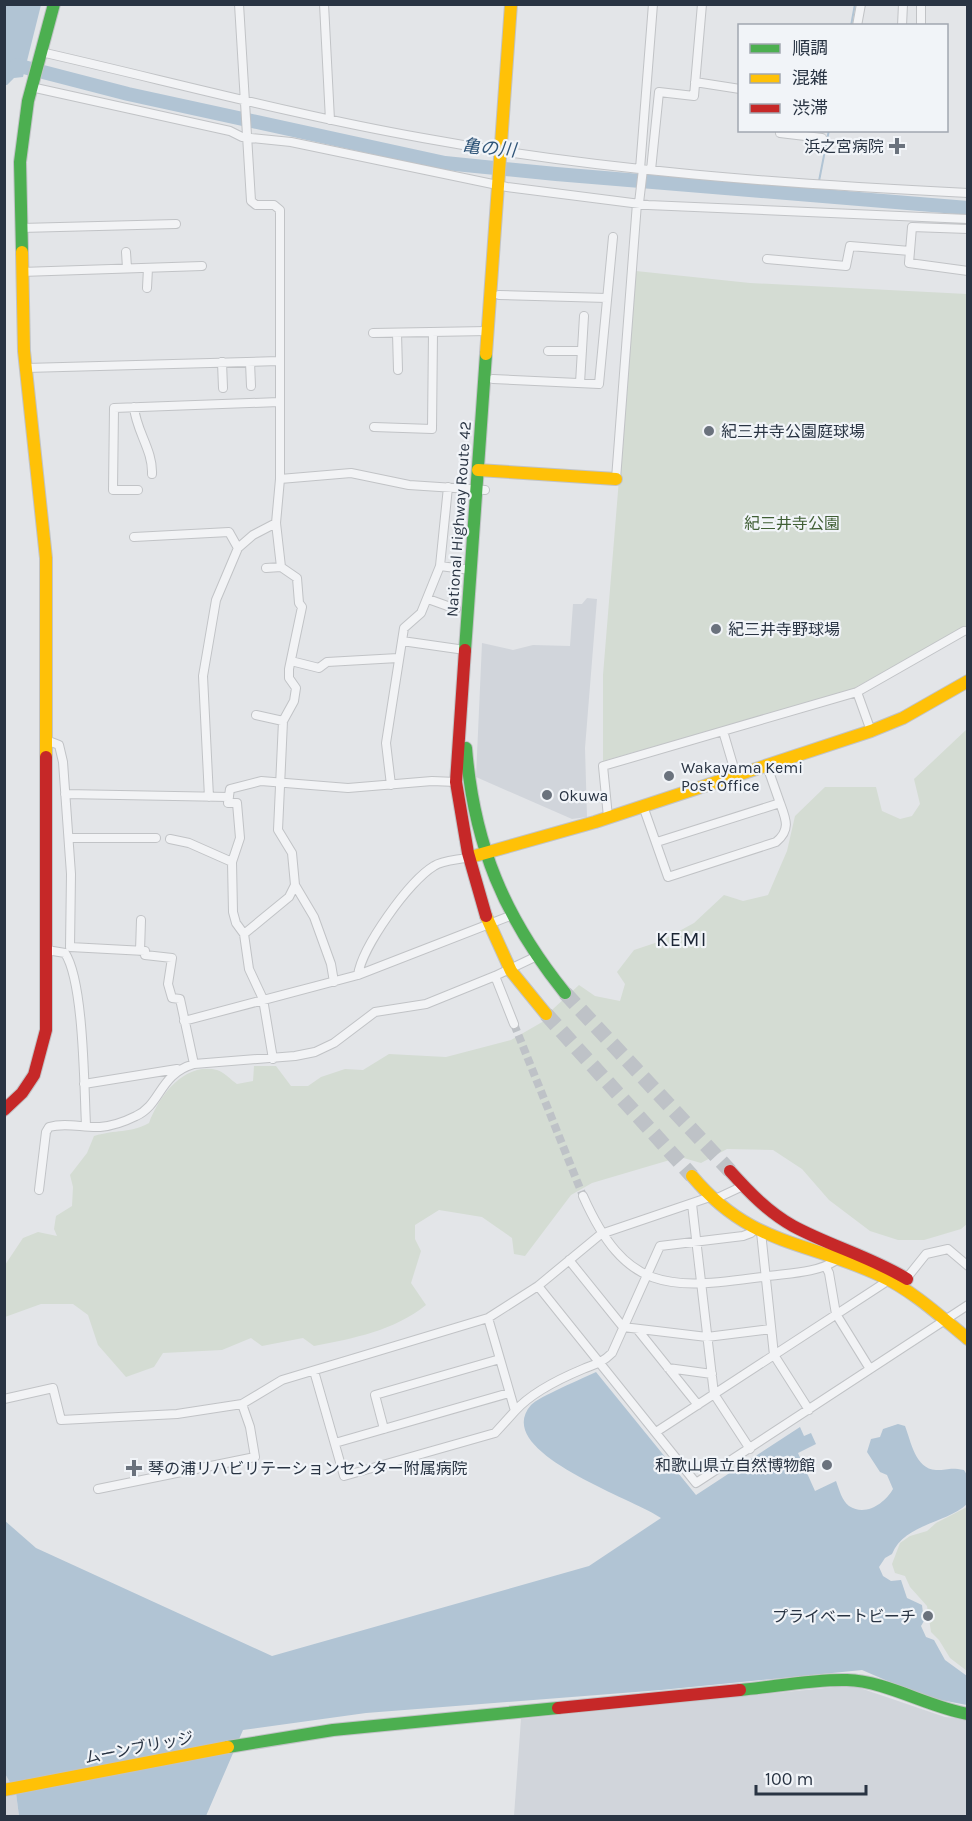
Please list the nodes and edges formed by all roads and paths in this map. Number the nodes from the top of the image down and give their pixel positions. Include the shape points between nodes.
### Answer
1 (54, 4) edge
2 (239, 4) edge
3 (324, 4) edge
4 (511, 4) edge
5 (520, 4) edge
6 (653, 4) edge
7 (702, 4) edge
8 (861, 4) edge
9 (903, 4) edge
10 (921, 4) edge
11 (857, 24) edge
12 (902, 24) edge
13 (921, 24) edge
14 (40, 54) junction
15 (695, 82) junction
16 (32, 86) junction
17 (738, 89) edge
18 (245, 101) junction
19 (330, 120) junction
20 (780, 132) edge
21 (247, 136) junction
22 (822, 138) dead end
23 (505, 153) junction
24 (644, 170) junction
25 (503, 185) junction
26 (968, 193) edge
27 (639, 203) junction
28 (968, 219) edge
29 (176, 224) dead end
30 (21, 228) junction
31 (968, 229) edge
32 (613, 237) dead end
33 (910, 251) junction
34 (126, 252) dead end
35 (767, 259) dead end
36 (202, 266) dead end
37 (128, 268) junction
38 (148, 268) junction
39 (968, 271) edge
40 (21, 272) junction
41 (147, 288) dead end
42 (499, 296) junction
43 (607, 298) junction
44 (584, 315) dead end
45 (488, 331) junction
46 (433, 332) junction
47 (373, 333) dead end
48 (398, 333) junction
49 (548, 351) dead end
50 (582, 351) junction
51 (279, 361) junction
52 (222, 362) junction
53 (250, 362) junction
54 (26, 368) junction
55 (398, 370) dead end
56 (493, 379) junction
57 (580, 383) junction
58 (251, 386) dead end
59 (223, 387) dead end
60 (279, 402) junction
61 (134, 407) junction
62 (374, 427) dead end
63 (482, 470) junction
64 (152, 474) dead end
65 (280, 479) junction
66 (616, 479) joint
67 (447, 487) junction
68 (481, 489) junction
69 (138, 490) dead end
70 (276, 523) junction
71 (134, 537) dead end
72 (238, 548) junction
73 (440, 566) junction
74 (281, 567) junction
75 (266, 568) dead end
76 (471, 570) junction
77 (428, 599) junction
78 (456, 609) dead end
79 (966, 632) edge
80 (402, 641) junction
81 (465, 650) junction
82 (399, 658) junction
83 (291, 661) junction
84 (968, 681) edge
85 (857, 692) junction
86 (256, 715) dead end
87 (283, 722) junction
88 (723, 731) junction
89 (871, 731) junction
90 (46, 740) junction
91 (767, 766) junction
92 (736, 776) junction
93 (281, 781) junction
94 (456, 782) junction
95 (391, 785) junction
96 (65, 794) junction
97 (209, 797) junction
98 (229, 798) junction
99 (780, 803) junction
100 (644, 806) junction
101 (608, 817) junction
102 (69, 838) junction
103 (156, 838) dead end
104 (170, 838) dead end
105 (657, 842) junction
106 (483, 853) junction
107 (471, 857) junction
108 (232, 862) junction
109 (296, 885) junction
110 (510, 916) junction
111 (141, 920) dead end
112 (490, 923) junction
113 (244, 934) junction
114 (47, 950) junction
115 (67, 950) junction
116 (140, 951) junction
117 (535, 957) junction
118 (510, 969) junction
119 (358, 975) junction
120 (495, 976) junction
121 (334, 982) junction
122 (565, 993) tunnel mouth
123 (263, 999) junction
124 (546, 1014) tunnel mouth
125 (184, 1021) junction
126 (514, 1024) tunnel mouth
127 (273, 1059) junction
128 (195, 1064) junction
129 (181, 1068) junction
130 (84, 1084) junction
131 (4, 1110) edge
132 (86, 1125) junction
133 (730, 1171) tunnel mouth
134 (692, 1176) tunnel mouth
135 (743, 1186) junction
136 (39, 1190) dead end
137 (583, 1196) tunnel mouth
138 (712, 1199) junction
139 (692, 1204) junction
140 (777, 1216) junction
141 (599, 1231) junction
142 (761, 1232) junction
143 (696, 1241) junction
144 (851, 1251) junction
145 (568, 1260) junction
146 (837, 1260) junction
147 (968, 1266) edge
148 (826, 1267) junction
149 (647, 1275) junction
150 (764, 1276) junction
151 (906, 1279) junction
152 (889, 1280) junction
153 (701, 1285) junction
154 (538, 1286) junction
155 (968, 1305) edge
156 (836, 1314) junction
157 (488, 1318) junction
158 (948, 1318) junction
159 (623, 1327) junction
160 (968, 1328) edge
161 (637, 1329) junction
162 (771, 1329) junction
163 (707, 1337) junction
164 (968, 1339) edge
165 (774, 1355) junction
166 (500, 1359) junction
167 (602, 1363) junction
168 (668, 1368) junction
169 (870, 1369) junction
170 (314, 1371) junction
171 (712, 1374) junction
172 (509, 1393) junction
173 (714, 1394) junction
174 (4, 1399) edge
175 (242, 1404) junction
176 (698, 1405) junction
177 (809, 1410) junction
178 (515, 1411) junction
179 (384, 1429) junction
180 (656, 1432) junction
181 (334, 1443) junction
182 (750, 1449) junction
183 (98, 1490) dead end
184 (968, 1714) edge
185 (4, 1790) edge

1 - 14 main road
2 - 18 street
3 - 19 street
4 - 23 main road, National Highway Route 42
5 - 23 main road, National Highway Route 42
6 - 24 street
7 - 15 street
8 - 11 street
9 - 12 street
10 - 13 street
14 - 16 main road
14 - 18 street
15 - 17 street
15 - 24 street via 694,96 659,92
16 - 21 street
16 - 30 main road via 20,149
18 - 19 street
18 - 21 street
19 - 23 street
20 - 22 street
21 - 25 street
21 - 51 street via 251,201 280,210
23 - 24 street
23 - 25 main road, National Highway Route 42
24 - 26 street
24 - 27 street
25 - 27 street
25 - 42 main road, National Highway Route 42
25 - 45 main road, National Highway Route 42
27 - 28 street
27 - 66 street
29 - 30 street
30 - 40 main road
31 - 33 street via 912,227
32 - 43 street
33 - 35 street via 850,246 846,266
33 - 39 street via 909,263
34 - 37 street
36 - 38 street
37 - 38 street
37 - 40 street
38 - 41 street
40 - 54 main road
42 - 43 street
42 - 56 main road, National Highway Route 42
43 - 57 street via 598,384
44 - 50 street
45 - 46 street
45 - 63 main road, National Highway Route 42
46 - 48 street
46 - 62 street via 432,429
47 - 48 street
48 - 55 street
49 - 50 street
50 - 57 street
51 - 53 street
51 - 60 street
52 - 53 street
52 - 54 street
52 - 59 street
53 - 58 street
54 - 90 main road via 46,558
56 - 57 street
56 - 63 main road, National Highway Route 42
60 - 61 street
60 - 65 street
61 - 64 street
61 - 69 street via 114,408 113,490
63 - 66 main road
63 - 68 main road, National Highway Route 42
65 - 67 street via 351,473 409,485
65 - 70 street
67 - 68 street
67 - 73 street
68 - 76 main road, National Highway Route 42
68 - 106 main road, National Highway Route 42 via 466,740 471,800
70 - 72 street
70 - 74 street
71 - 72 street via 229,532
72 - 97 street via 216,600 203,676
73 - 76 street
73 - 77 street
74 - 75 street
74 - 83 street via 297,578 302,607
76 - 81 main road, National Highway Route 42
77 - 78 street
77 - 80 street via 421,613 404,628
79 - 85 street
80 - 81 street
80 - 82 street
81 - 94 main road, National Highway Route 42
82 - 83 street via 327,662 319,668
82 - 95 street via 386,743
83 - 87 street via 289,678 296,688
84 - 89 main road via 903,718
85 - 88 street
85 - 89 street
86 - 87 street
87 - 93 street
88 - 92 street
88 - 101 street via 603,766
89 - 91 main road
90 - 96 street via 56,742 61,749
90 - 114 main road
91 - 92 main road
91 - 99 street
92 - 100 main road
93 - 95 street via 348,788
93 - 98 street via 261,781 230,789
93 - 109 street via 278,830 292,853
94 - 95 street
94 - 107 main road, National Highway Route 42
96 - 97 street
96 - 102 street
97 - 98 street
98 - 108 street via 228,803 237,804 240,838
99 - 105 street
99 - 105 street via 787,823 784,836 776,842 668,877
100 - 101 main road
100 - 105 street
101 - 106 main road
102 - 103 street
102 - 115 street via 72,899
104 - 108 street
106 - 107 main road
106 - 110 main road, National Highway Route 42
107 - 112 main road, National Highway Route 42
107 - 119 street via 434,866 407,889 360,960
108 - 113 street via 233,912
109 - 113 street via 289,897
109 - 121 street via 314,917
110 - 112 street
110 - 117 main road, National Highway Route 42
111 - 116 street
112 - 118 main road, National Highway Route 42
112 - 119 street
113 - 123 street via 249,969
114 - 115 street
114 - 131 main road via 46,1030 39,1066 29,1086
115 - 116 street
115 - 130 street via 78,1004
116 - 125 street via 172,958 168,984 172,998 180,999
117 - 118 street
117 - 122 main road, National Highway Route 42
118 - 120 street
118 - 124 main road, National Highway Route 42
119 - 121 street
120 - 126 street
120 - 127 street via 426,1004 375,1011 315,1052
121 - 123 street
123 - 125 street
123 - 127 street
125 - 128 street
127 - 128 street
128 - 129 street
129 - 130 street
129 - 132 street via 138,1115 102,1127
130 - 132 street
132 - 136 street via 51,1125 46,1129
133 - 135 main road
134 - 138 main road
135 - 138 street
135 - 140 main road
137 - 141 street
138 - 139 street
138 - 142 main road
139 - 141 street
139 - 143 street
140 - 142 street
140 - 144 main road
141 - 145 street
141 - 149 street via 616,1253
142 - 143 street
142 - 146 main road
142 - 150 street
143 - 149 street via 660,1246
143 - 153 street
144 - 146 street
144 - 151 main road
145 - 154 street
145 - 159 street
146 - 148 street
146 - 152 main road
147 - 151 street via 948,1249 926,1254
148 - 150 street
148 - 156 street
149 - 153 street
149 - 159 street
150 - 153 street
150 - 162 street
151 - 158 main road
152 - 156 street
152 - 158 main road
153 - 163 street
154 - 157 street
154 - 167 street
155 - 158 street
156 - 165 street
156 - 169 street
157 - 166 street
157 - 170 street
158 - 160 main road
158 - 164 main road
158 - 169 street
159 - 161 street
159 - 167 street via 612,1353
161 - 163 street
161 - 168 street
162 - 163 street
162 - 165 street
163 - 171 street
165 - 173 street
165 - 177 street
166 - 172 street
166 - 179 street via 375,1395
167 - 178 street via 527,1398
167 - 180 street
168 - 171 street
168 - 176 street
169 - 177 street
170 - 175 street via 282,1380
170 - 181 street
171 - 173 street
172 - 178 street
172 - 179 street
173 - 176 street
173 - 182 street
174 - 175 street via 53,1388 61,1420 177,1414
175 - 183 street via 255,1457
176 - 180 street
177 - 182 street
178 - 181 street via 495,1433 344,1476
179 - 181 street
180 - 182 street via 696,1483
184 - 185 main road, ムーンブリッジ via 938,1710 864,1682 847,1680 280,1737

